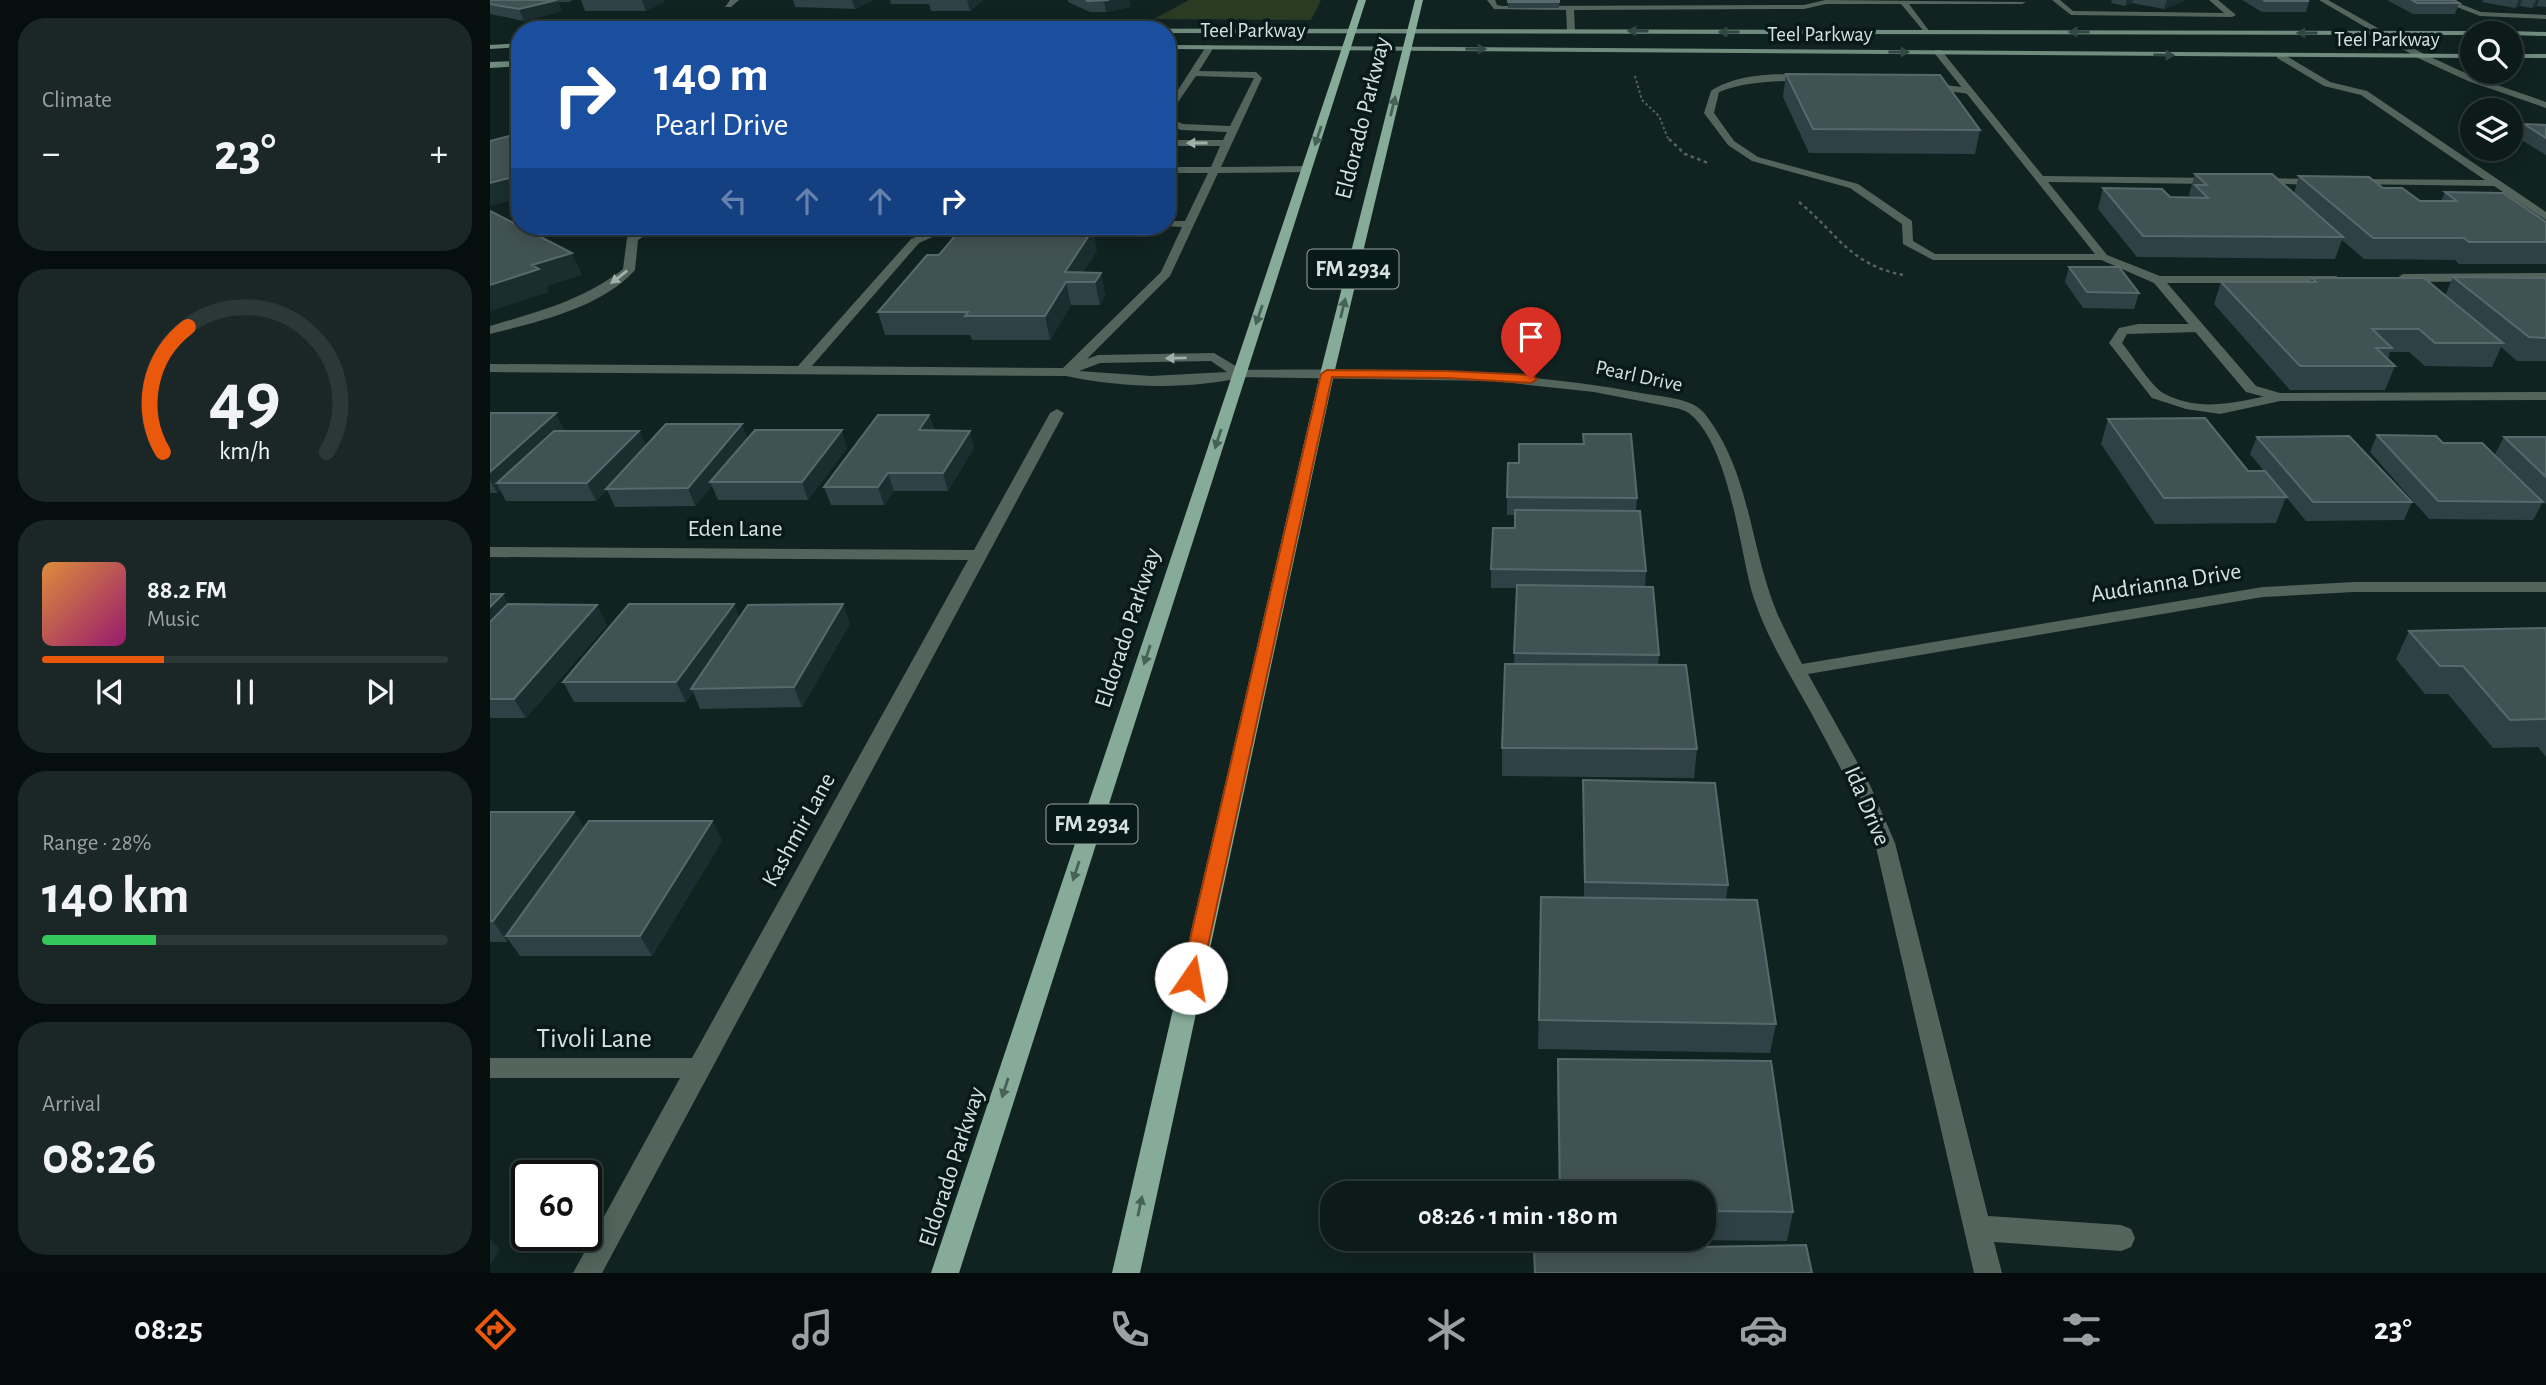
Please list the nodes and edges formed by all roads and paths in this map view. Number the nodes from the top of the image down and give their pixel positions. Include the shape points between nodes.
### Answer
1 (1362, 0) edge
2 (1419, 0) edge
3 (1491, 0) edge
4 (2020, 0) edge
5 (2056, 0) edge
6 (2213, 0) edge
7 (2323, 0) edge
8 (2443, 0) edge
9 (1839, 1) edge
10 (1903, 2) junction
11 (1570, 8) junction
12 (2546, 17) edge
13 (1176, 30) edge
14 (1352, 30) junction
15 (1412, 30) junction
16 (1571, 31) junction
17 (1926, 32) junction
18 (2380, 33) junction
19 (2460, 33) edge
20 (2523, 33) edge
21 (2546, 34) edge
22 (511, 46) edge
23 (490, 47) edge
24 (1176, 47) edge
25 (1210, 47) junction
26 (1346, 48) junction
27 (1407, 48) junction
28 (1938, 52) junction
29 (2280, 56) junction
30 (2421, 56) junction
31 (2460, 56) edge
32 (2523, 56) edge
33 (2546, 56) edge
34 (511, 64) edge
35 (490, 65) edge
36 (1194, 73) junction
37 (1825, 77) edge
38 (1916, 83) edge
39 (1970, 91) junction
40 (1176, 101) edge
41 (2546, 105) edge
42 (1176, 125) edge
43 (1233, 129) junction
44 (1176, 143) edge
45 (1226, 143) junction
46 (1307, 169) junction
47 (1176, 170) edge
48 (1213, 170) junction
49 (2039, 179) junction
50 (2231, 181) edge
51 (2245, 181) edge
52 (2328, 182) edge
53 (2342, 182) edge
54 (2494, 183) junction
55 (2546, 217) edge
56 (1176, 224) edge
57 (1188, 224) junction
58 (638, 235) edge
59 (922, 235) edge
60 (2103, 257) junction
61 (2546, 277) edge
62 (2396, 278) edge
63 (2342, 279) edge
64 (2158, 280) junction
65 (2199, 328) junction
66 (490, 330) edge
67 (490, 368) edge
68 (802, 370) junction
69 (1066, 372) junction
70 (1239, 374) junction
71 (1327, 374) junction
72 (2546, 396) edge
73 (2280, 397) junction
74 (1694, 410) joint
75 (1057, 413) dead end
76 (490, 552) edge
77 (979, 555) junction
78 (2546, 587) edge
79 (1798, 670) junction
80 (490, 1068) edge
81 (699, 1068) junction
82 (1978, 1228) junction
83 (2121, 1238) dead end
84 (587, 1273) edge
85 (945, 1273) edge
86 (1126, 1273) edge
87 (1988, 1273) edge

1 - 14 main road, Eldorado Parkway / FM 2934
2 - 15 main road, Eldorado Parkway / FM 2934
3 - 11 street via 1494,7 1502,8
4 - 10 street
5 - 6 street via 2071,13 2232,15
7 - 18 street
8 - 12 street via 2480,14
9 - 10 street
9 - 11 street via 1804,7
10 - 17 street
11 - 16 street
13 - 14 main road, Teel Parkway
14 - 15 main road, Teel Parkway
14 - 26 main road, Eldorado Parkway / FM 2934
15 - 16 main road, Teel Parkway
15 - 27 main road, Eldorado Parkway / FM 2934
17 -> 16 main road, Teel Parkway
18 -> 17 main road, Teel Parkway
17 - 28 main road
18 - 19 main road, Teel Parkway
18 - 30 street
20 - 21 main road
22 - 23 main road
24 - 25 main road, Teel Parkway
25 - 26 main road, Teel Parkway
25 - 36 street
26 - 27 main road, Teel Parkway
26 -> 46 main road, Eldorado Parkway / FM 2934
27 -> 28 main road, Teel Parkway
71 -> 27 main road, Eldorado Parkway / FM 2934
28 -> 29 main road, Teel Parkway
28 - 39 street
29 - 30 main road, Teel Parkway
29 - 54 street via 2327,84 2364,93
30 - 31 main road, Teel Parkway
30 - 41 street
32 - 33 main road
34 - 35 main road
36 - 40 street
36 - 43 street via 1256,75
37 - 60 street via 1751,80 1726,86 1715,91 1709,113 1731,143 1755,159 1854,186 1908,223 1907,242 1933,257
38 - 39 street
39 - 49 street
42 - 43 street
43 - 45 street
45 -> 44 street
45 - 48 street
46 - 48 street
46 -> 70 main road, Eldorado Parkway / FM 2934
47 - 48 street
48 - 57 street
49 - 50 street
49 - 60 street
51 - 52 street
53 - 54 street
54 - 55 street
56 - 57 street
57 - 69 street via 1166,274
58 -> 66 street via 633,238 629,270 616,281 570,304
59 - 68 street
60 - 64 street
61 - 62 street
63 - 64 street
64 - 65 street
65 - 73 street via 2251,389
65 - 73 street via 2138,328 2123,331 2115,343 2157,395 2220,410
67 - 68 street
68 - 69 street
69 - 70 street, Pearl Drive via 1101,379 1210,380
70 -> 69 street via 1213,358 1098,359
70 - 71 street, Pearl Drive
70 -> 85 main road, Eldorado Parkway / FM 2934
71 - 74 street, Pearl Drive via 1531,379 1614,391
86 -> 71 main road, Eldorado Parkway / FM 2934
72 - 73 street
74 - 79 street, Ida Drive via 1733,473 1760,592
75 - 77 street, Kashmir Lane
76 - 77 street, Eden Lane
77 - 81 street, Kashmir Lane
78 - 79 street, Audrianna Drive via 2342,587 2263,592
79 - 82 street, Ida Drive via 1857,776 1885,843
80 - 81 street, Tivoli Lane
81 - 84 street, Kashmir Lane
82 - 83 street
82 - 87 street, Ida Drive

